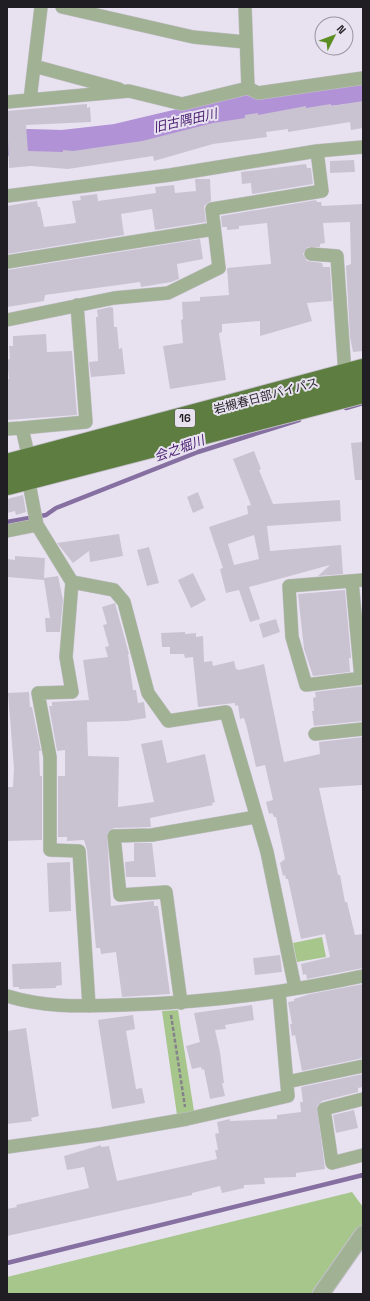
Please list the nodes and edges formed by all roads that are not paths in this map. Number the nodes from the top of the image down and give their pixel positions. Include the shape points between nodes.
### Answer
1 (40, 7) edge
2 (62, 7) edge
3 (245, 7) edge
4 (245, 42) junction
5 (34, 66) junction
6 (363, 78) edge
7 (248, 88) junction
8 (129, 91) junction
9 (30, 100) junction
10 (7, 102) edge
11 (363, 147) edge
12 (317, 151) junction
13 (7, 196) edge
14 (214, 229) junction
15 (311, 254) dead end
16 (7, 262) edge
17 (76, 306) junction
18 (7, 320) edge
19 (354, 372) edge
20 (363, 392) edge
21 (22, 428) junction
22 (7, 429) edge
23 (7, 465) edge
24 (28, 469) junction
25 (7, 484) edge
26 (37, 525) junction
27 (7, 531) edge
28 (358, 580) edge
29 (72, 582) junction
30 (362, 678) edge
31 (363, 729) edge
32 (314, 734) dead end
33 (256, 817) junction
34 (363, 976) edge
35 (295, 988) junction
36 (279, 992) junction
37 (7, 996) edge
38 (175, 1004) junction
39 (89, 1006) junction
40 (363, 1066) edge
41 (287, 1082) junction
42 (363, 1099) edge
43 (7, 1147) edge
44 (363, 1155) edge
45 (363, 1234) edge
46 (321, 1294) edge

1 - 5 street
2 - 4 street via 193,37
3 - 4 street
4 - 7 street
5 - 8 street
5 - 9 street
6 - 7 street via 258,92
7 - 8 street via 182,104
8 - 9 street
9 - 10 street
11 - 12 street
12 - 13 street via 170,175
12 - 14 street via 322,191 212,209
14 - 16 street
14 - 17 street via 219,268 168,293 114,298
15 - 19 street via 337,256
17 - 18 street
17 - 21 street via 86,422
19 - 24 highway, 岩槻春日部バイパス / 16
20 - 24 highway, 岩槻春日部バイパス / 16
21 - 22 street
21 - 24 street
23 - 24 highway, 岩槻春日部バイパス / 16
24 - 25 highway, 岩槻春日部バイパス / 16
24 - 26 street
26 - 27 street
26 - 29 street
28 - 30 street
28 - 30 street via 289,586 292,637 306,685
29 - 33 street via 114,590 124,602 148,693 168,721 226,712
29 - 39 street via 66,657 72,692 38,693 50,757 50,850 79,851
31 - 32 street
33 - 35 street via 267,852
33 - 38 street via 152,835 114,836 120,895 166,892
34 - 35 street
35 - 36 street
36 - 38 street
36 - 41 street
37 - 39 street via 52,1006
38 - 39 street
40 - 41 street
41 - 43 street via 288,1096 187,1119
42 - 44 street via 324,1109 332,1163
45 - 46 street

